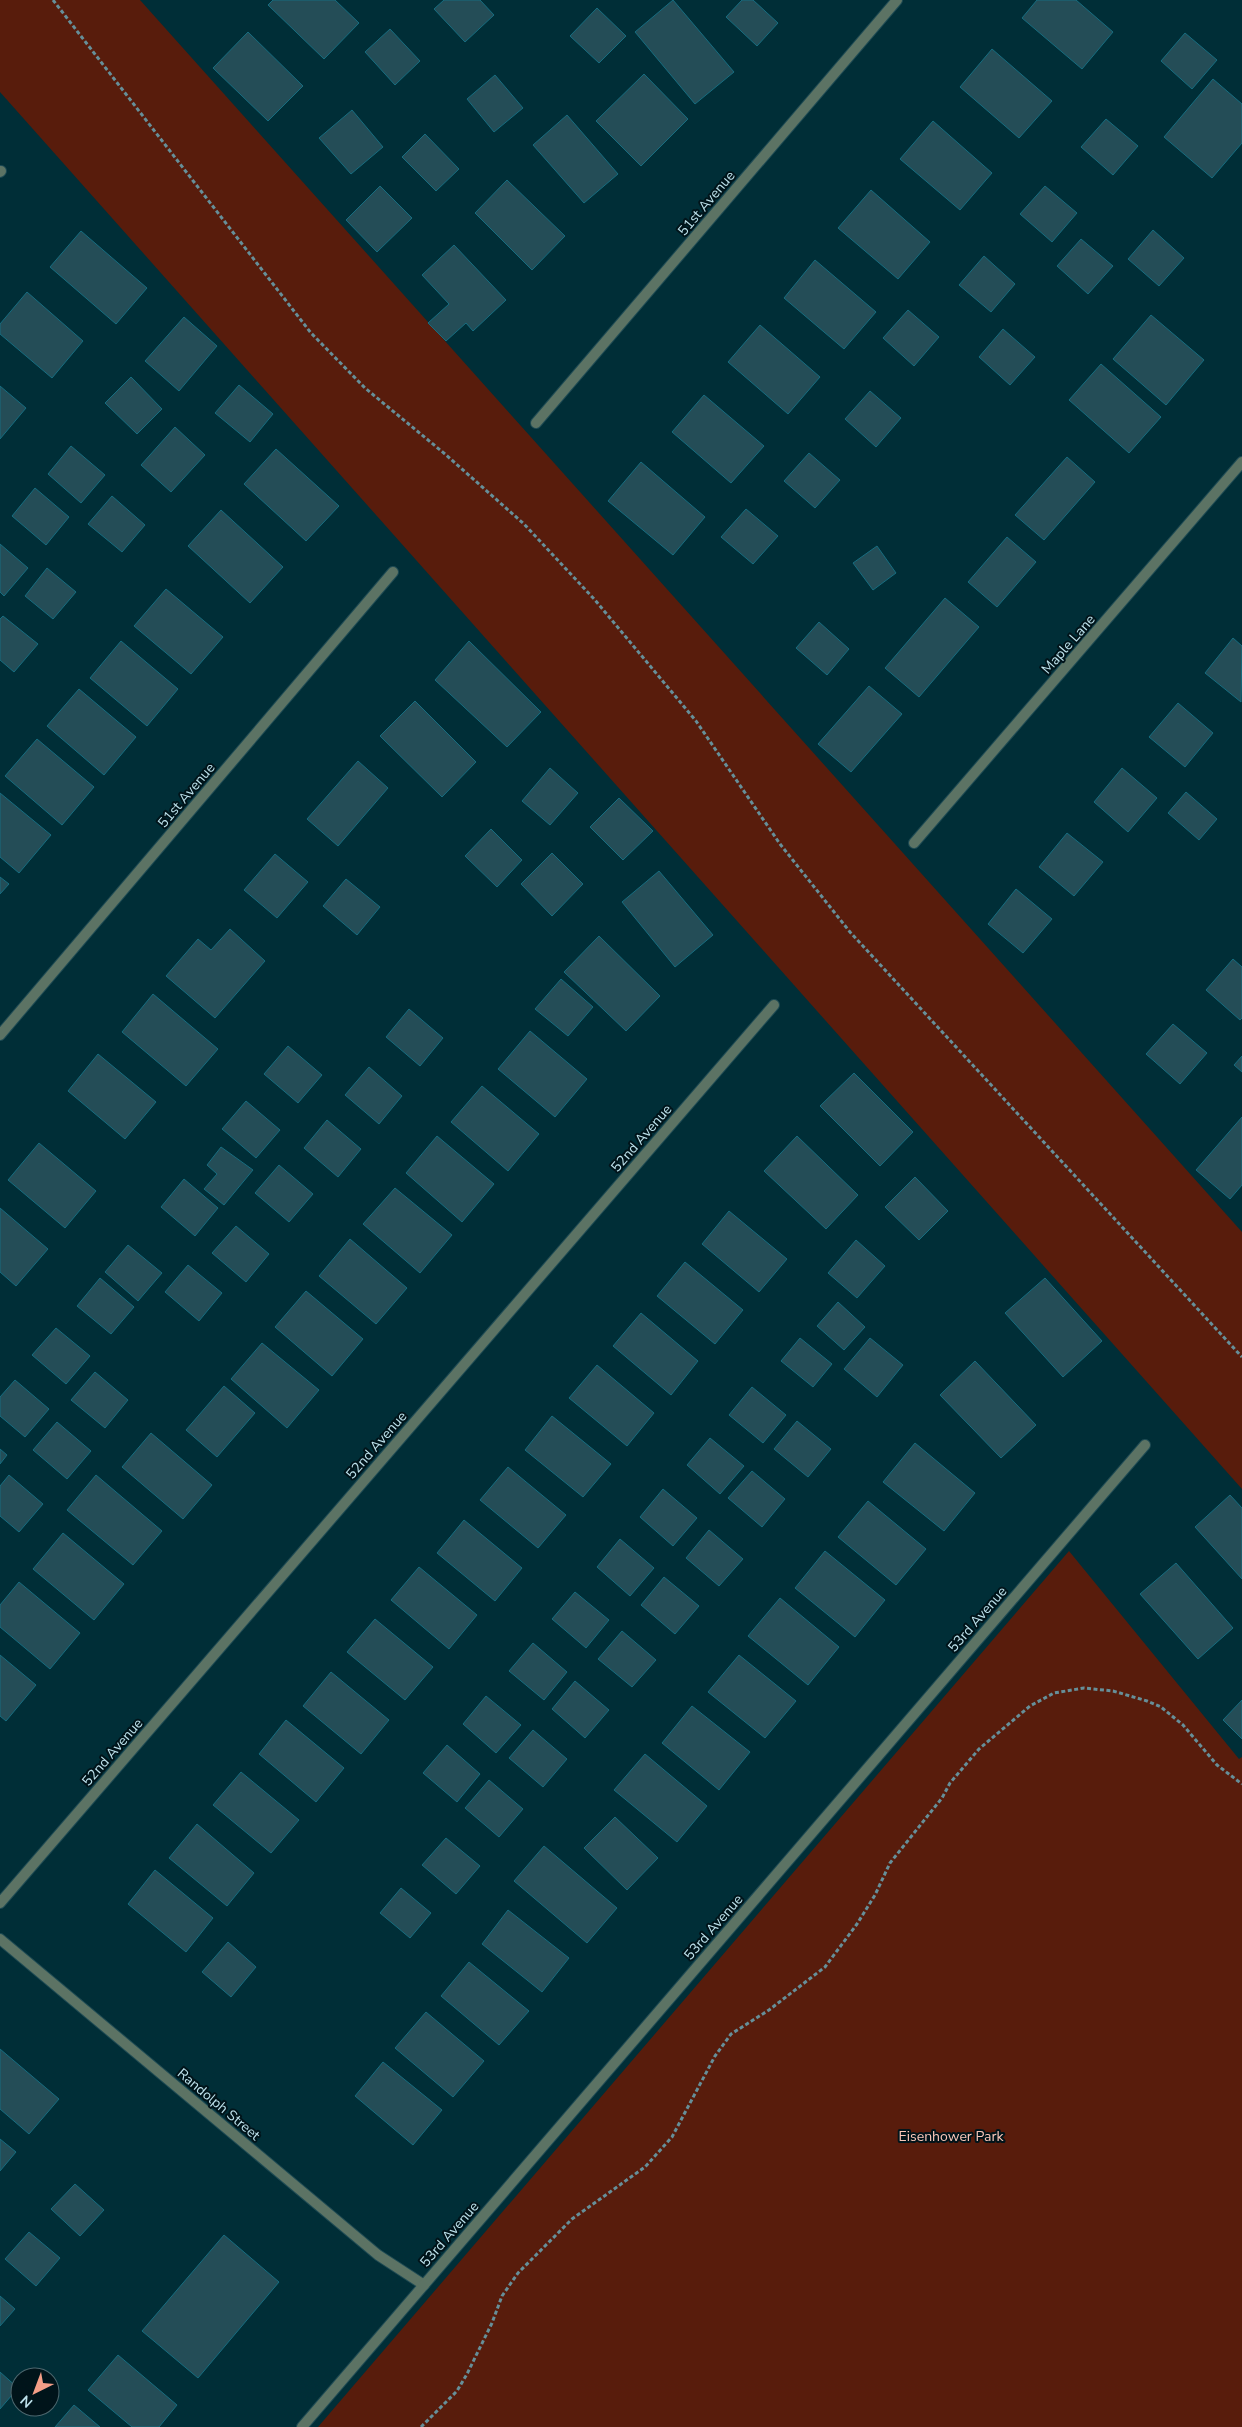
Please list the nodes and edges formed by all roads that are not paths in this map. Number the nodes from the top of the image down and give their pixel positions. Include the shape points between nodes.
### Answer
1 (897, 0) edge
2 (536, 423) dead end
3 (1242, 462) edge
4 (393, 572) dead end
5 (914, 843) dead end
6 (774, 1005) dead end
7 (0, 1035) edge
8 (1145, 1444) dead end
9 (0, 1903) edge
10 (0, 1939) edge
11 (424, 2285) junction
12 (302, 2427) edge

1 - 2 street, 51st Avenue
3 - 5 street, Maple Lane
4 - 7 street, 51st Avenue
6 - 9 street, 52nd Avenue
8 - 11 street, 53rd Avenue
10 - 11 street, Randolph Street via 378,2256
11 - 12 street, 53rd Avenue

